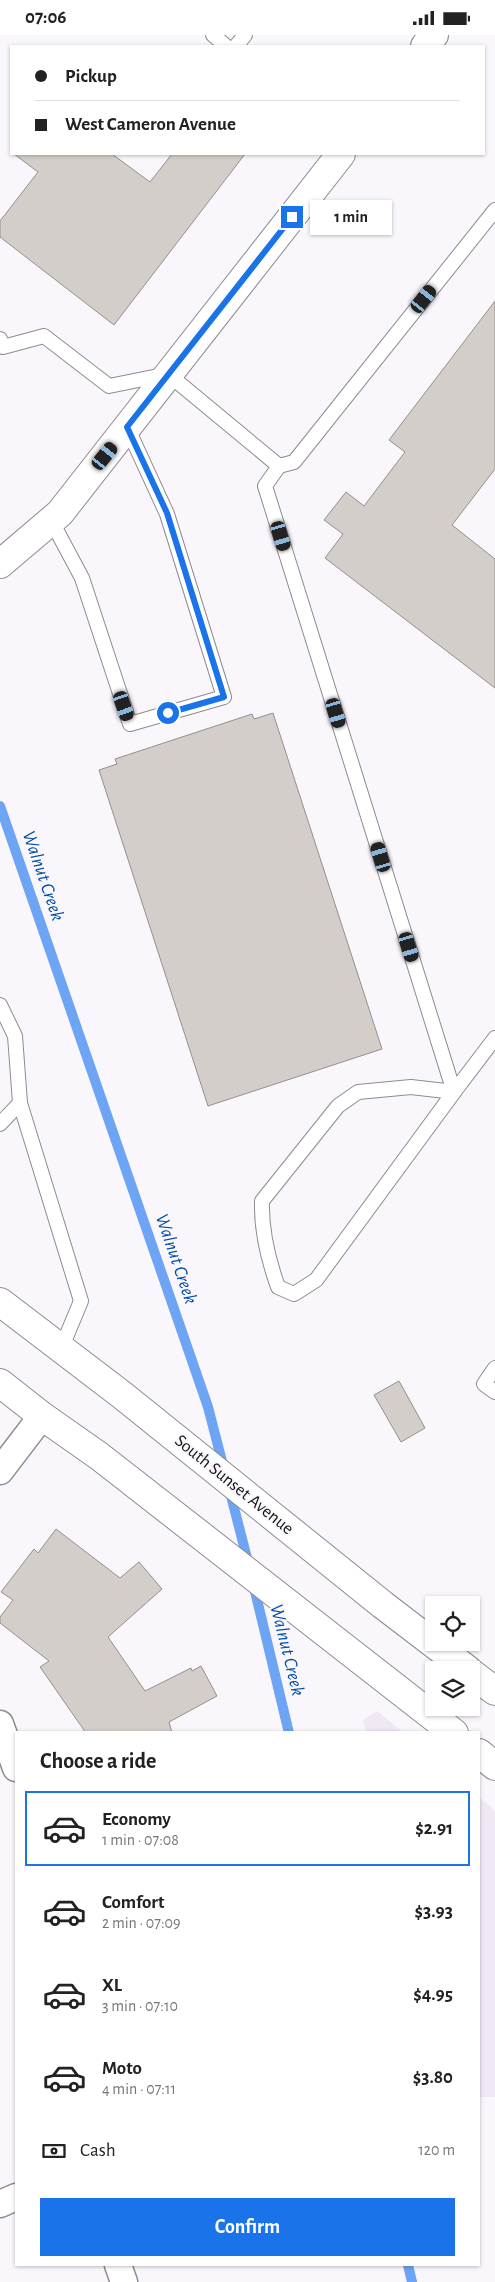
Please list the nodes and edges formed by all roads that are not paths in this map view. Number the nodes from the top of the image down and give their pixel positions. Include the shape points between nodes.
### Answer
1 (213, 35) edge
2 (245, 35) edge
3 (434, 35) edge
4 (225, 45) edge
5 (237, 45) edge
6 (426, 45) edge
7 (340, 155) edge
8 (495, 210) edge
9 (0, 339) edge
10 (168, 374) junction
11 (127, 427) junction
12 (279, 466) junction
13 (55, 517) junction
14 (0, 564) edge
15 (0, 1005) edge
16 (495, 1038) edge
17 (454, 1092) junction
18 (20, 1103) junction
19 (0, 1125) edge
20 (0, 1302) edge
21 (61, 1349) junction
22 (495, 1368) edge
23 (0, 1383) edge
24 (490, 1388) edge
25 (42, 1416) junction
26 (0, 1471) edge
27 (456, 1661) edge
28 (480, 1680) edge
29 (495, 1691) edge
30 (0, 1724) edge
31 (452, 1731) edge
32 (480, 1754) edge
33 (15, 1765) edge
34 (495, 1766) edge
35 (15, 2197) edge
36 (0, 2204) edge
37 (118, 2266) edge
38 (124, 2282) edge

1 - 4 lane
2 - 5 lane
3 - 6 main road
7 - 10 main road
8 - 12 lane via 294,462
9 - 10 lane via 2,347 44,336 109,386
10 - 11 main road
10 - 12 lane
11 - 13 main road
11 - 13 lane via 167,513 224,697 130,724 82,578
12 - 17 lane via 266,486
13 - 14 main road
15 - 18 lane via 15,1036
16 - 17 lane
17 - 17 lane via 316,1280 294,1294 278,1287 269,1261 261,1218 262,1201 338,1105 358,1092 411,1087
18 - 19 lane
18 - 21 lane via 81,1301
20 - 21 main road, South Sunset Avenue
21 - 27 main road, South Sunset Avenue
22 - 24 lane
23 - 25 main road
25 - 26 street
25 - 31 main road via 99,1456
28 - 29 main road
30 - 33 street
32 - 34 main road
35 - 36 street
37 - 38 street

